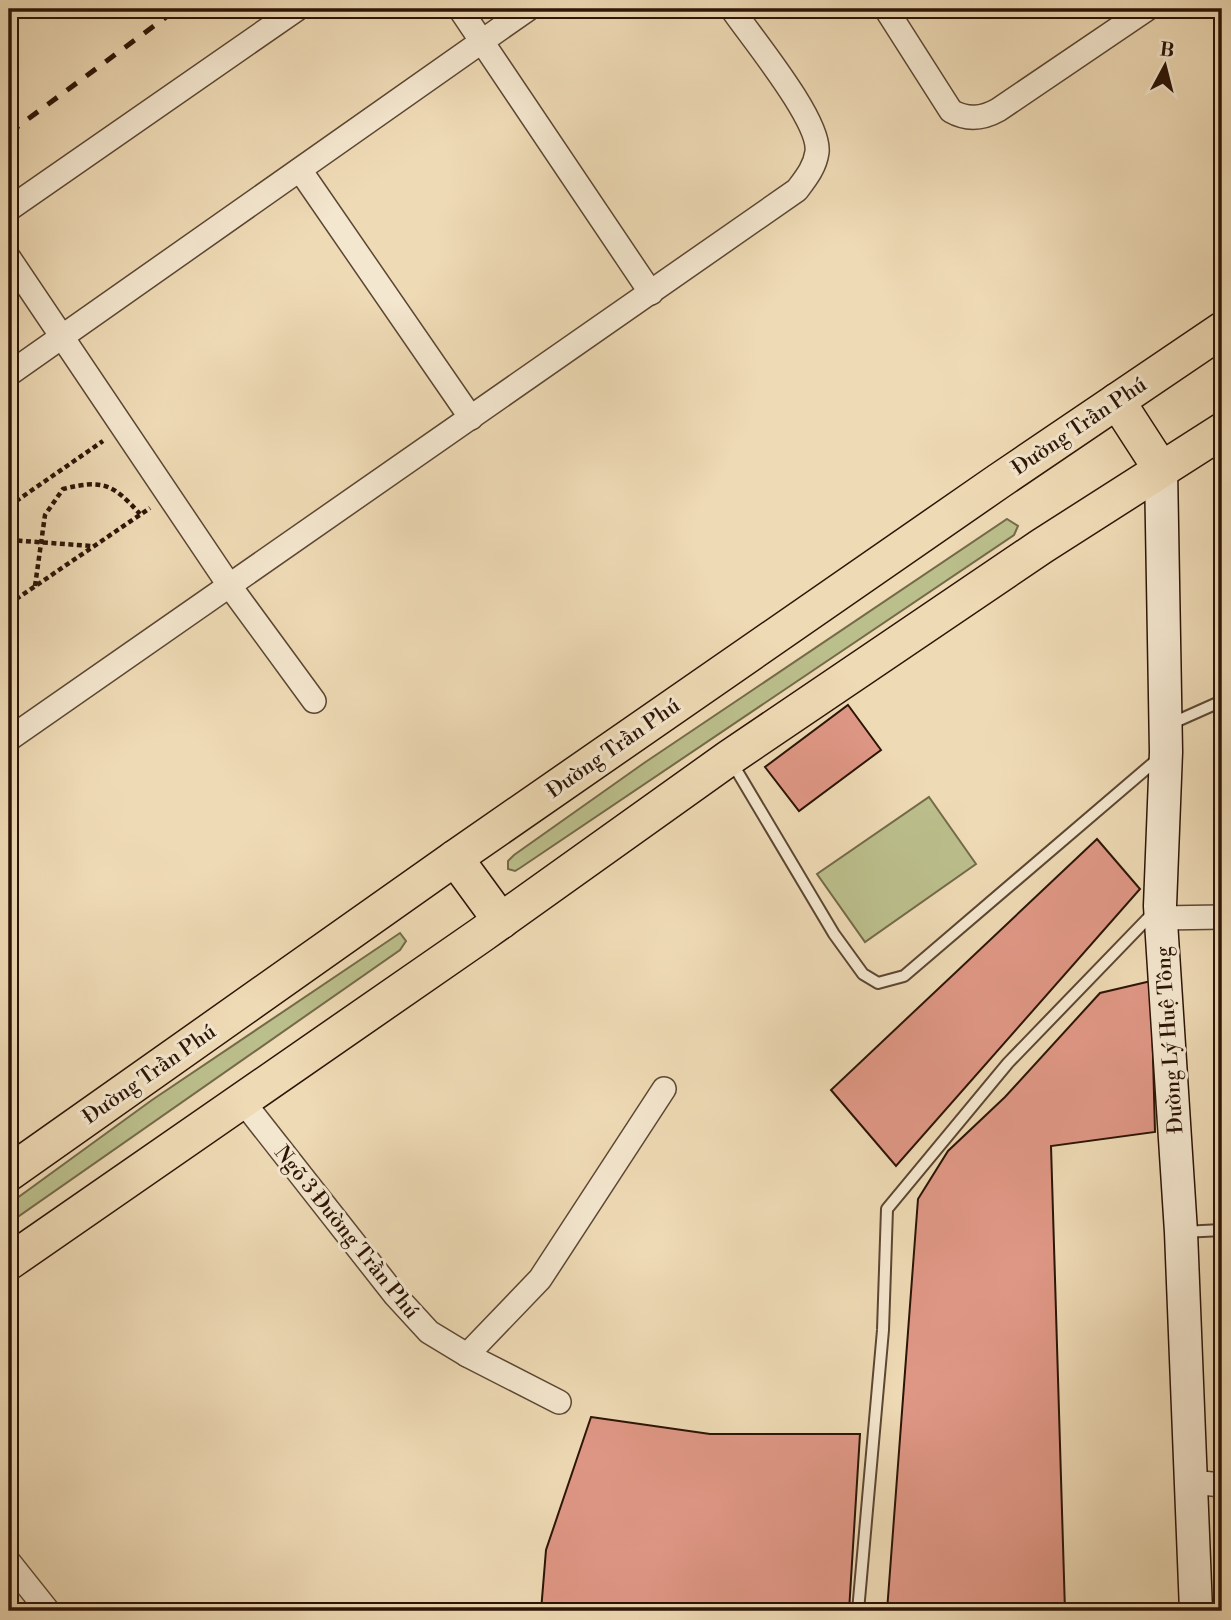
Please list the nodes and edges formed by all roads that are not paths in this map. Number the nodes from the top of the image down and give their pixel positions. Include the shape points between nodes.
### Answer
1 (296, 9) edge
2 (460, 9) edge
3 (528, 9) edge
4 (732, 9) edge
5 (886, 9) edge
6 (1147, 9) edge
7 (482, 41) junction
8 (300, 170) junction
9 (9, 209) edge
10 (9, 258) edge
11 (651, 293) junction
12 (1222, 330) edge
13 (62, 336) junction
14 (9, 374) edge
15 (1116, 401) junction
16 (471, 418) junction
17 (1222, 431) edge
18 (1161, 469) junction
19 (229, 585) junction
20 (314, 701) dead end
21 (1222, 701) edge
22 (9, 739) edge
23 (1166, 739) junction
24 (729, 758) junction
25 (455, 858) junction
26 (1160, 912) junction
27 (1222, 917) edge
28 (501, 921) junction
29 (664, 1089) dead end
30 (241, 1098) junction
31 (9, 1173) edge
32 (1222, 1230) edge
33 (1181, 1232) junction
34 (9, 1262) edge
35 (467, 1355) junction
36 (559, 1402) dead end
37 (1191, 1482) junction
38 (1222, 1485) edge
39 (9, 1562) edge
40 (48, 1611) edge
41 (858, 1611) edge
42 (1196, 1611) edge

1 - 9 street
2 - 7 street
3 - 7 street
4 - 11 street via 806,116 816,138 815,163 787,198
5 - 6 street via 951,111 977,118 998,110
7 - 8 street
7 - 11 street
8 - 13 street
8 - 16 street
10 - 13 street
11 - 16 street
12 - 15 main road, Đường Trần Phú
13 - 14 street
13 - 19 street
15 - 18 main road
15 - 25 main road, Đường Trần Phú
16 - 19 street
17 - 18 main road
18 - 23 main road, Đường Lý Huệ Tông
18 - 24 main road
19 - 20 street
19 - 22 street
21 - 23 lane
23 - 24 lane via 904,976 878,983 863,974 834,934
23 - 26 main road, Đường Lý Huệ Tông
24 - 28 main road
25 - 28 main road
25 - 31 main road, Đường Trần Phú
26 - 27 street
26 - 33 main road, Đường Lý Huệ Tông
26 - 41 lane via 1008,1063 887,1209 883,1330
28 - 30 main road
29 - 35 street via 540,1279
30 - 34 main road
30 - 35 street, Ngõ 3 Đường Trần Phú via 395,1295 429,1332
32 - 33 lane
33 - 37 main road, Đường Lý Huệ Tông
35 - 36 street, Ngõ 3 Đường Trần Phú
37 - 38 street
37 - 42 main road, Đường Lý Huệ Tông
39 - 40 street

